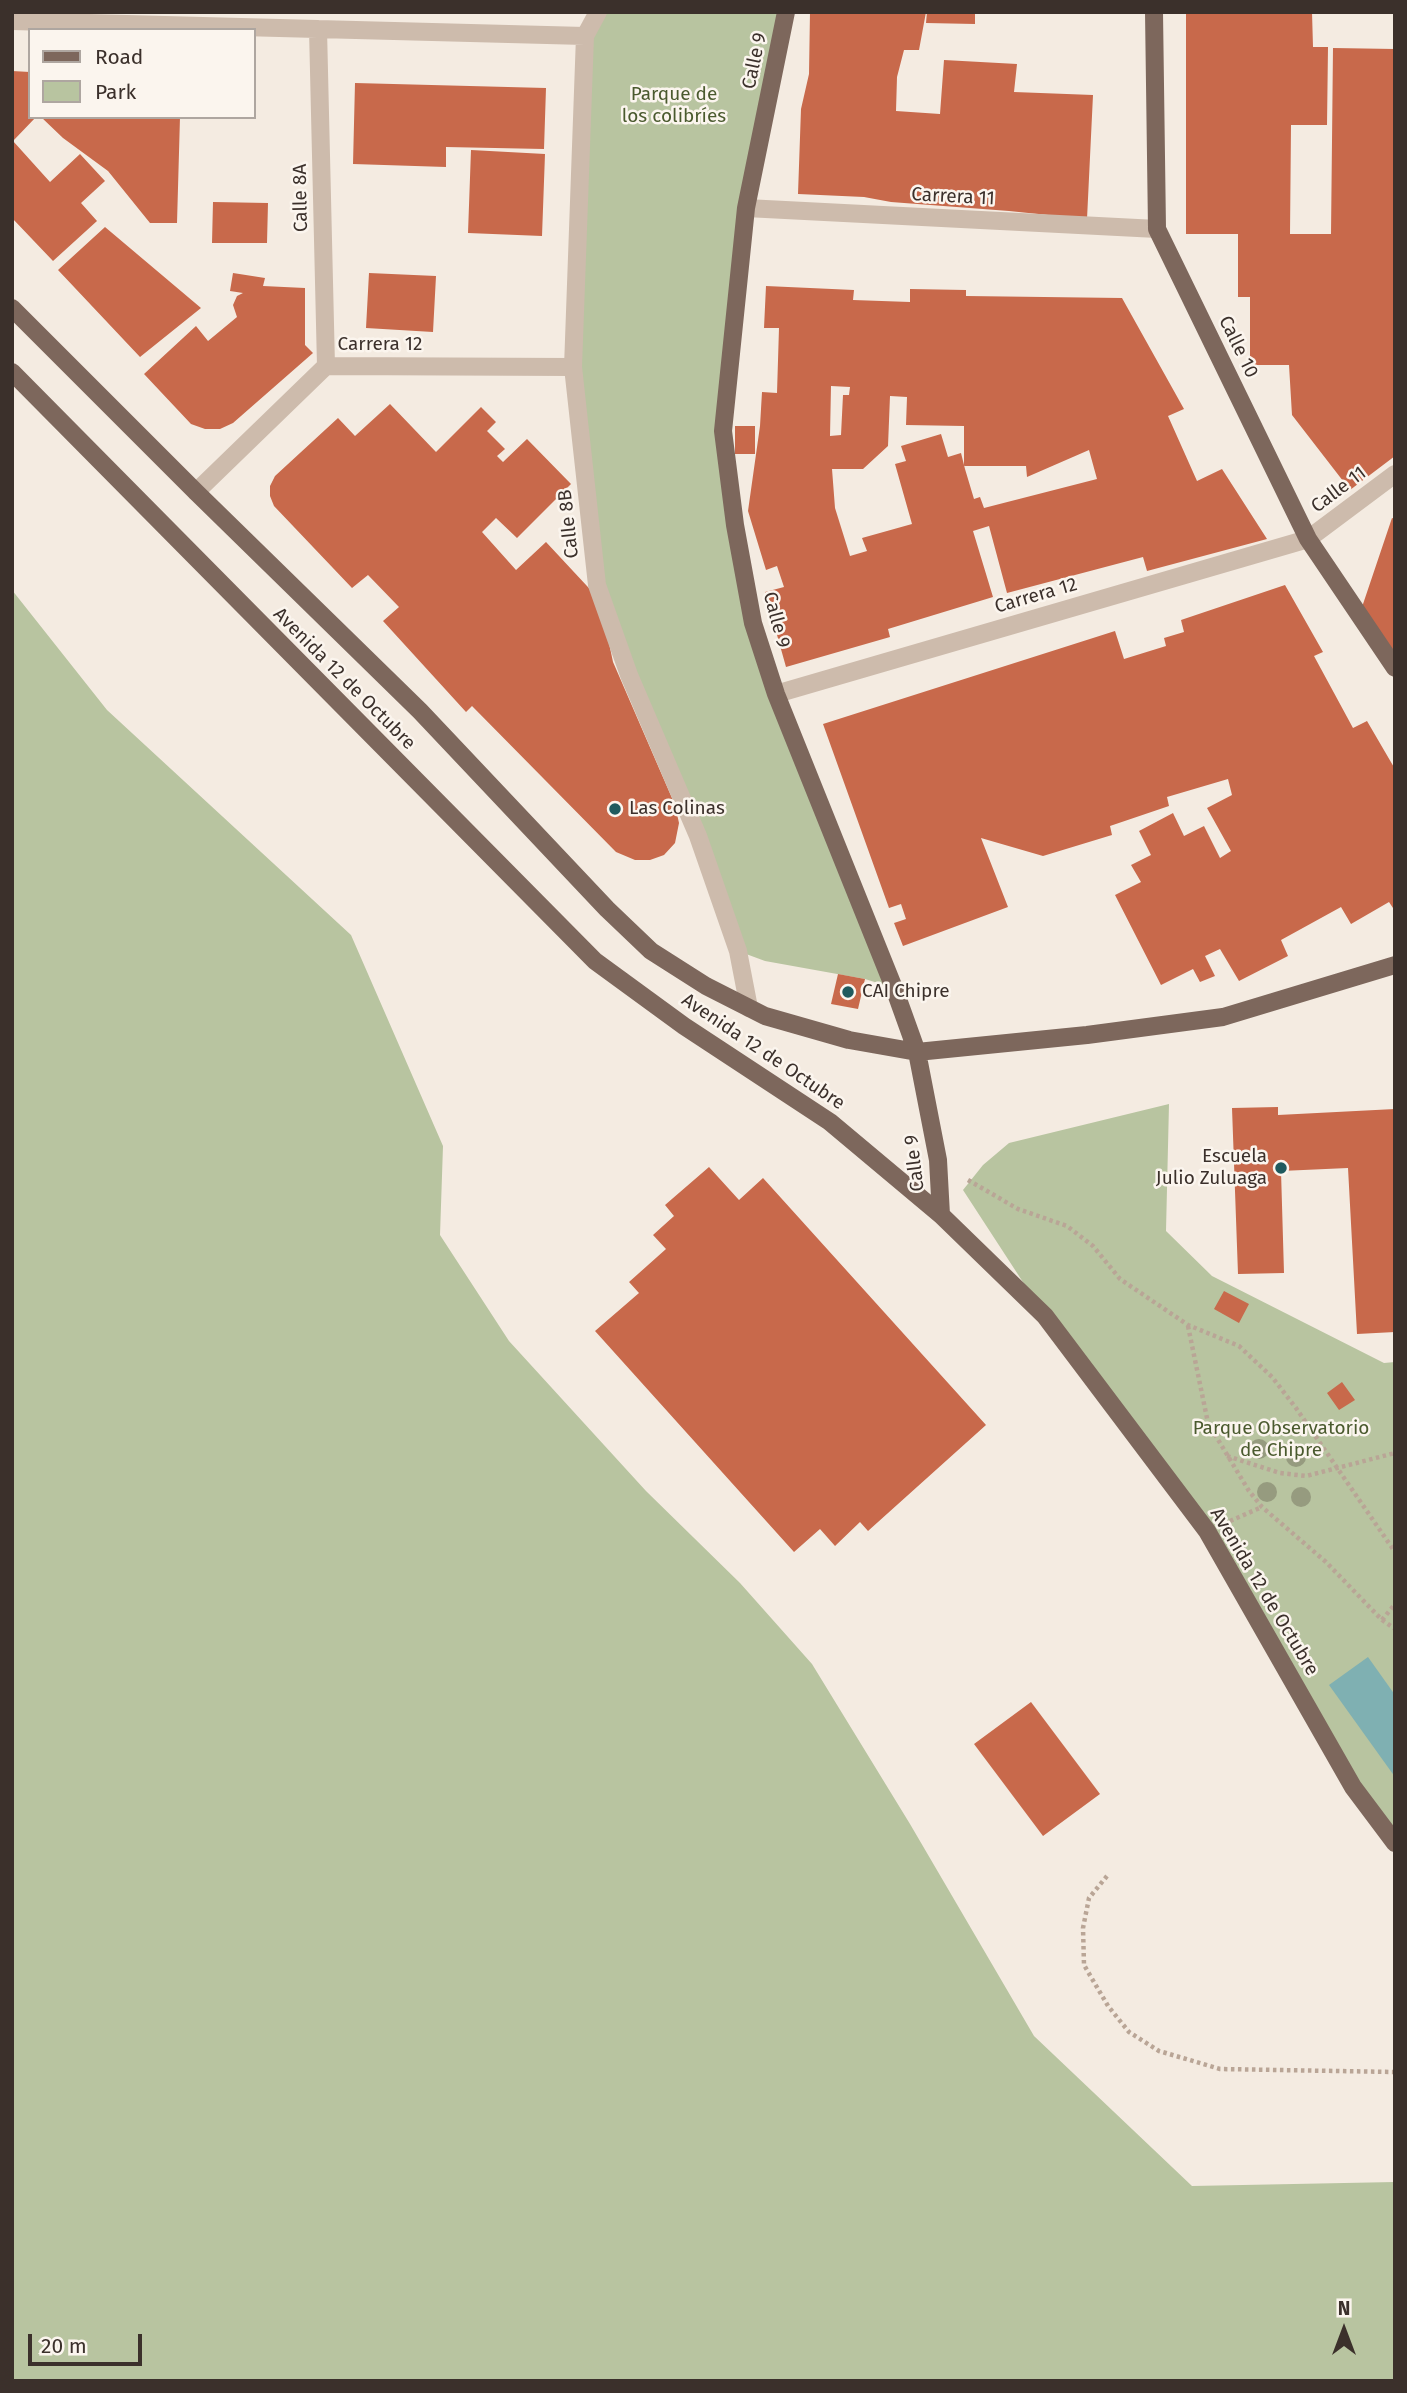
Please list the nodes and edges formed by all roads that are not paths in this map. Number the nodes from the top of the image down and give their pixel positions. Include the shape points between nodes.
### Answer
1 (598, 12) edge
2 (786, 12) edge
3 (1154, 12) edge
4 (223, 19) edge
5 (12, 20) edge
6 (318, 29) junction
7 (584, 36) junction
8 (746, 208) junction
9 (1157, 229) junction
10 (12, 308) edge
11 (326, 366) junction
12 (573, 367) junction
13 (12, 372) edge
14 (1395, 474) edge
15 (196, 492) junction
16 (1308, 539) junction
17 (1395, 668) edge
18 (776, 694) junction
19 (1393, 967) edge
20 (748, 1007) junction
21 (917, 1052) junction
22 (941, 1215) junction
23 (1395, 1843) edge

1 - 7 street, Calle 8B
2 - 8 main road, Calle 9
3 - 9 main road, Calle 10
4 - 5 street
4 - 6 street
6 - 7 street
6 - 11 street, Calle 8A
7 - 12 street, Calle 8B
8 - 9 street, Carrera 11
8 - 18 main road, Calle 9 via 723,430 753,624
9 - 16 main road, Calle 10
10 - 15 main road, Avenida 12 de Octubre
11 - 12 street, Carrera 12
11 - 15 street, Carrera 12
12 - 20 street, Calle 8B via 597,585 629,675 703,849 738,951
13 - 22 main road, Avenida 12 de Octubre via 595,961 830,1122
14 - 16 street, Calle 11
15 - 20 main road, Avenida 12 de Octubre via 420,710 650,951
16 - 17 main road, Calle 10
16 - 18 street, Carrera 12
18 - 21 main road, Calle 9
19 - 21 main road, Avenida 12 de Octubre via 1223,1017
20 - 21 main road, Avenida 12 de Octubre via 849,1040
21 - 22 main road, Calle 9 via 938,1160
22 - 23 main road, Avenida 12 de Octubre via 1045,1316 1207,1531 1353,1787

